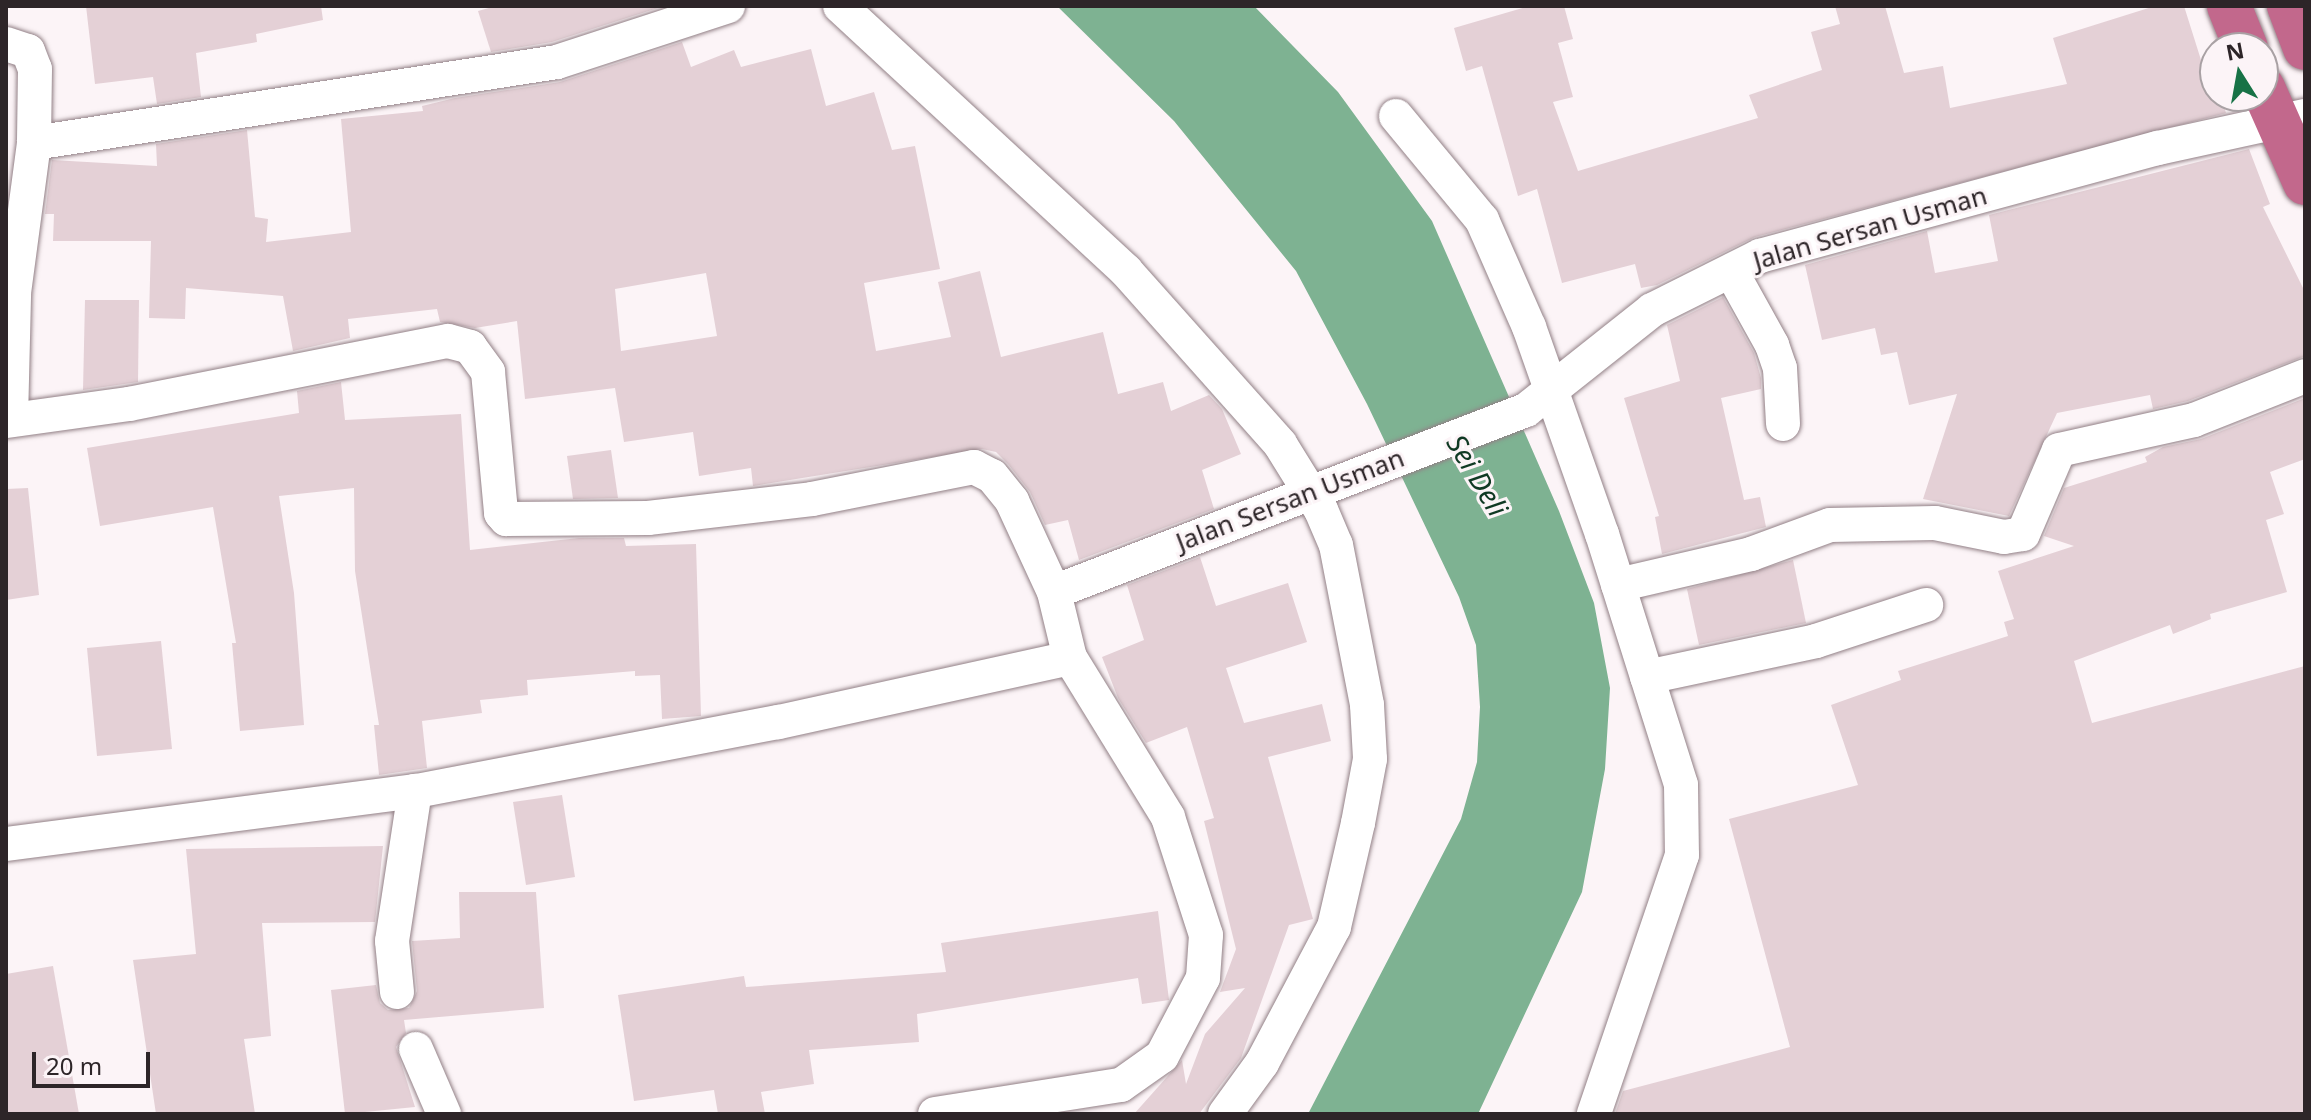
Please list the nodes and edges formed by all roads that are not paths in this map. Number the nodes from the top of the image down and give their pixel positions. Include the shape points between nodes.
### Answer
1 (728, 6) edge
2 (840, 6) edge
3 (2229, 6) edge
4 (2289, 6) edge
5 (2240, 32) edge
6 (6, 44) edge
7 (2305, 48) edge
8 (2282, 110) edge
9 (1396, 116) dead end
10 (34, 143) junction
11 (2305, 183) edge
12 (1731, 271) junction
13 (2305, 376) edge
14 (1537, 403) junction
15 (9, 421) edge
16 (1783, 424) dead end
17 (1308, 491) junction
18 (1618, 585) junction
19 (1054, 592) junction
20 (1926, 605) dead end
21 (1070, 658) junction
22 (1647, 677) junction
23 (415, 791) junction
24 (6, 844) edge
25 (397, 992) dead end
26 (416, 1049) dead end
27 (444, 1114) edge
28 (935, 1114) edge
29 (1225, 1114) edge
30 (1594, 1114) edge

1 - 10 street via 557,62
2 - 17 street via 1126,271 1280,444
3 - 5 highway
4 - 7 highway
6 - 10 street via 28,51 35,69
8 - 11 highway
8 - 12 street, Jalan Sersan Usman via 1760,256
9 - 14 street via 1482,220 1529,327
10 - 15 street via 14,293
12 - 14 street, Jalan Sersan Usman via 1652,310
12 - 16 street via 1780,368
13 - 18 street via 2194,420 2059,450 2023,534 2004,537 1935,523 1830,525 1751,554
14 - 17 street, Jalan Sersan Usman
14 - 18 street via 1576,458
15 - 19 street via 129,404 448,341 470,347 488,372 501,513 506,519 648,518 812,499 974,467 992,476 1012,501
17 - 19 street, Jalan Sersan Usman
17 - 29 street via 1336,545 1346,584 1367,705 1370,759 1334,927 1262,1063
18 - 22 street
19 - 21 street
20 - 22 street via 1816,641
21 - 23 street via 778,722
21 - 28 street via 1168,817 1206,935 1203,978 1162,1056 1121,1085
22 - 30 street via 1681,785 1682,855
23 - 24 street
23 - 25 street via 392,941
26 - 27 street

